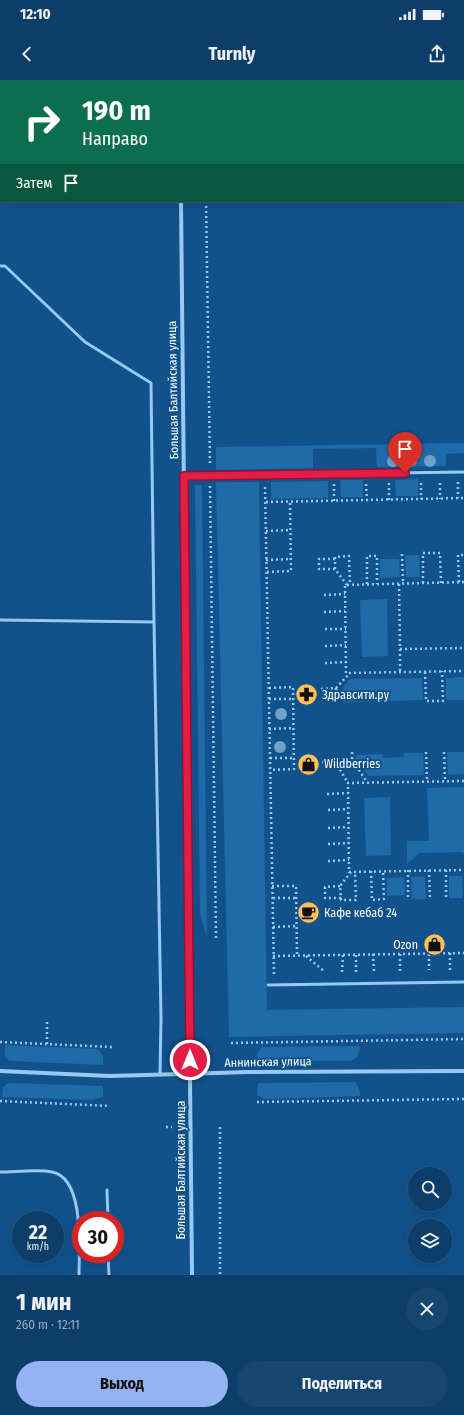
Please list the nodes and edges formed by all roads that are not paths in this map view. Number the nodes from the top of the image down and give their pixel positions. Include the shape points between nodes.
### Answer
1 (181, 202) edge
2 (0, 266) edge
3 (464, 472) edge
4 (184, 476) junction
5 (0, 620) edge
6 (154, 622) junction
7 (464, 982) edge
8 (268, 985) dead end
9 (0, 1071) edge
10 (464, 1071) edge
11 (190, 1074) junction
12 (160, 1075) junction
13 (0, 1172) edge
14 (107, 1190) dead end
15 (108, 1211) edge
16 (108, 1263) edge
17 (79, 1275) edge
18 (108, 1275) edge
19 (192, 1275) edge

1 - 4 street, Большая Балтийская улица
2 - 6 lane via 5,266 85,342 152,383
3 - 4 lane
4 - 11 street, Большая Балтийская улица
5 - 6 lane
6 - 12 lane via 162,1018
7 - 8 lane
9 - 12 street, Аннинская улица via 110,1076
10 - 11 street, Аннинская улица
11 - 12 street, Аннинская улица
11 - 19 street, Большая Балтийская улица
13 - 17 lane via 53,1172 64,1179 74,1196 78,1212
14 - 15 lane
16 - 18 lane

